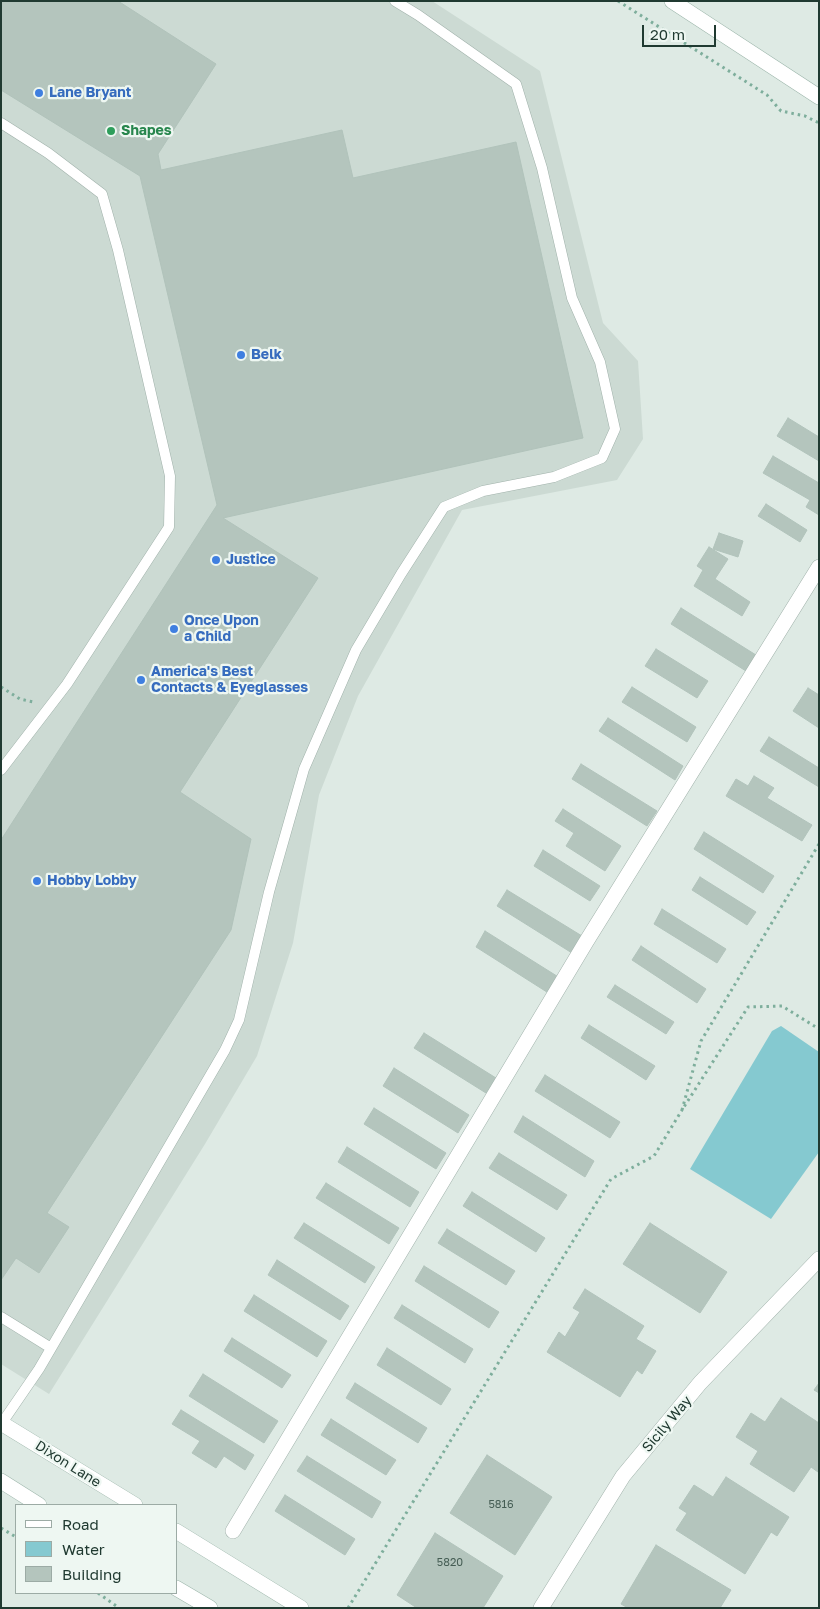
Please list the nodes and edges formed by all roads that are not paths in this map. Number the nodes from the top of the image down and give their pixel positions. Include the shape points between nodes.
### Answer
1 (394, 1) edge
2 (672, 1) edge
3 (819, 97) edge
4 (1, 123) edge
5 (819, 566) edge
6 (1, 770) edge
7 (819, 1260) edge
8 (1, 1317) edge
9 (52, 1348) junction
10 (2, 1424) edge
11 (1, 1481) edge
12 (37, 1504) edge
13 (133, 1504) edge
14 (233, 1531) dead end
15 (178, 1532) edge
16 (178, 1589) edge
17 (210, 1608) edge
18 (301, 1608) edge
19 (541, 1608) edge

1 - 9 lane via 516,84 542,168 572,298 600,362 615,429 602,458 554,477 483,491 444,507 401,574 356,650 304,769 269,892 239,1020 225,1050
2 - 3 street
4 - 6 lane via 48,152 102,194 170,476 169,527 67,684
5 - 14 street via 586,942
7 - 19 street, Sicily Way via 700,1383 623,1476
8 - 9 lane
9 - 10 lane
10 - 13 street, Dixon Lane
11 - 12 street
15 - 18 street
16 - 17 street

